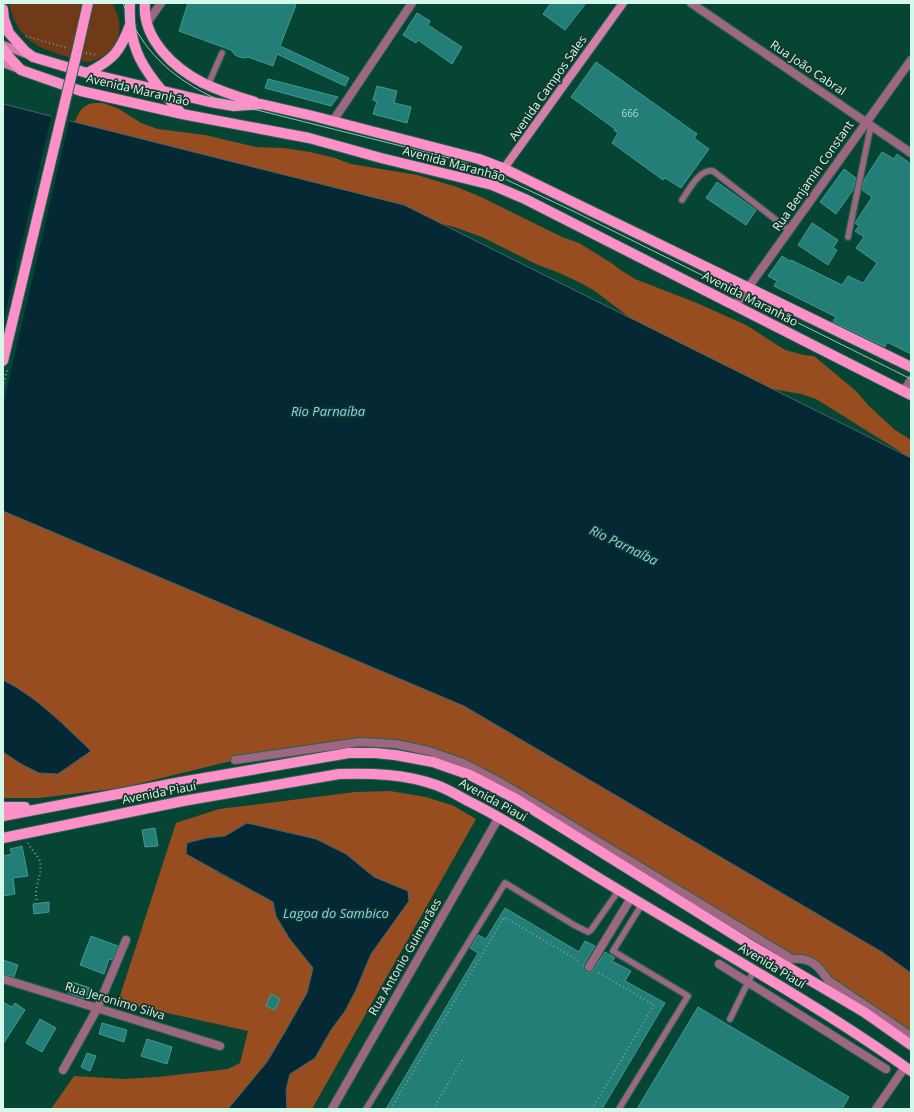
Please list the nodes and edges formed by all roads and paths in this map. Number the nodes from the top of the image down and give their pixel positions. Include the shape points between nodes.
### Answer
1 (88, 3) edge
2 (130, 3) edge
3 (145, 3) edge
4 (161, 3) edge
5 (412, 3) edge
6 (623, 3) edge
7 (691, 3) edge
8 (3, 9) edge
9 (147, 23) junction
10 (130, 25) junction
11 (26, 36) dead end
12 (3, 45) edge
13 (3, 49) edge
14 (76, 52) junction
15 (222, 53) dead end
16 (100, 56) dead end
17 (33, 57) junction
18 (911, 60) edge
19 (3, 63) edge
20 (21, 70) junction
21 (86, 73) junction
22 (208, 85) junction
23 (163, 90) junction
24 (261, 104) junction
25 (182, 114) junction
26 (333, 122) junction
27 (869, 123) junction
28 (911, 153) edge
29 (506, 169) junction
30 (492, 185) junction
31 (682, 200) dead end
32 (789, 230) junction
33 (848, 237) dead end
34 (749, 287) junction
35 (735, 306) junction
36 (3, 361) edge
37 (911, 367) edge
38 (911, 380) edge
39 (907, 393) edge
40 (235, 760) dead end
41 (55, 806) junction
42 (3, 807) edge
43 (3, 816) edge
44 (499, 817) junction
45 (24, 834) junction
46 (3, 838) edge
47 (618, 890) junction
48 (632, 898) junction
49 (37, 901) dead end
50 (642, 904) junction
51 (126, 940) dead end
52 (719, 964) dead end
53 (590, 967) junction
54 (754, 970) junction
55 (3, 979) edge
56 (748, 983) junction
57 (97, 1009) junction
58 (730, 1019) dead end
59 (911, 1036) edge
60 (220, 1046) dead end
61 (911, 1046) edge
62 (464, 1057) dead end
63 (886, 1069) dead end
64 (908, 1069) edge
65 (63, 1070) dead end
66 (332, 1109) edge
67 (366, 1109) edge
68 (391, 1109) edge
69 (433, 1109) edge
70 (592, 1109) edge
71 (619, 1109) edge
72 (876, 1109) edge

1 - 14 main road
2 - 10 main road
3 - 9 main road
4 - 9 street
5 - 26 street
6 - 29 main road, Avenida Campos Sales
7 - 27 street, Rua João Cabral
8 - 17 main road via 9,33
9 - 22 main road via 156,44 166,56 179,68
10 - 21 main road via 120,48 111,58
10 - 23 main road via 141,61
11 - 14 path
12 - 17 main road, Avenida Maranhão
13 - 20 main road
14 - 16 path
14 - 36 main road, bridge
15 - 22 lane
17 - 21 main road, Avenida Maranhão
18 - 27 street, Rua Benjamin Constant
19 - 20 main road, Avenida Maranhão
20 - 25 main road, Avenida Maranhão via 81,91
21 - 23 main road, Avenida Maranhão
22 - 24 main road
23 - 24 main road, Avenida Maranhão via 234,106
23 - 25 main road
24 - 26 main road, Avenida Maranhão
25 - 30 main road, Avenida Maranhão via 309,138
26 - 29 main road, Avenida Maranhão via 479,159
27 - 28 street, Rua João Cabral
27 - 32 street, Rua Benjamin Constant
27 - 33 lane
29 - 30 main road, Avenida Campos Sales
29 - 34 main road, Avenida Maranhão
30 - 35 main road, Avenida Maranhão via 525,199
31 - 32 lane via 702,173 713,171
32 - 34 street, Rua Benjamin Constant
34 - 35 street, Rua Benjamin Constant
34 - 37 main road, Avenida Maranhão
35 - 39 main road, Avenida Maranhão
38 - 39 street
40 - 59 street via 360,742 396,744 429,751 463,763 500,782 792,958 803,958 820,968 828,980
41 - 42 main road, Avenida Piauí
41 - 43 main road, Avenida Piauí
41 - 61 main road, Avenida Piauí via 349,753 395,755 433,762 470,775 516,799 752,946 864,1012
44 - 45 main road, Avenida Piauí via 437,785 392,775 339,774 183,801
44 - 47 main road, Avenida Piauí
44 - 66 street, Rua Antonio Guimarães
45 - 46 main road, Avenida Piauí
45 - 49 path via 32,851 40,860 40,876 34,893
47 - 48 main road, Avenida Piauí
47 - 67 lane via 588,932 504,883
48 - 50 main road, Avenida Piauí
48 - 53 street
50 - 54 main road, Avenida Piauí
50 - 71 lane via 613,951 688,996
51 - 57 street
52 - 56 street
53 - 68 path via 504,917
53 - 70 path via 654,1005
54 - 56 lane
54 - 64 main road, Avenida Piauí via 852,1030
55 - 57 street, Rua Jeronimo Silva
56 - 58 lane
56 - 63 street
57 - 60 street, Rua Jeronimo Silva
57 - 65 street
62 - 69 path
64 - 72 street

